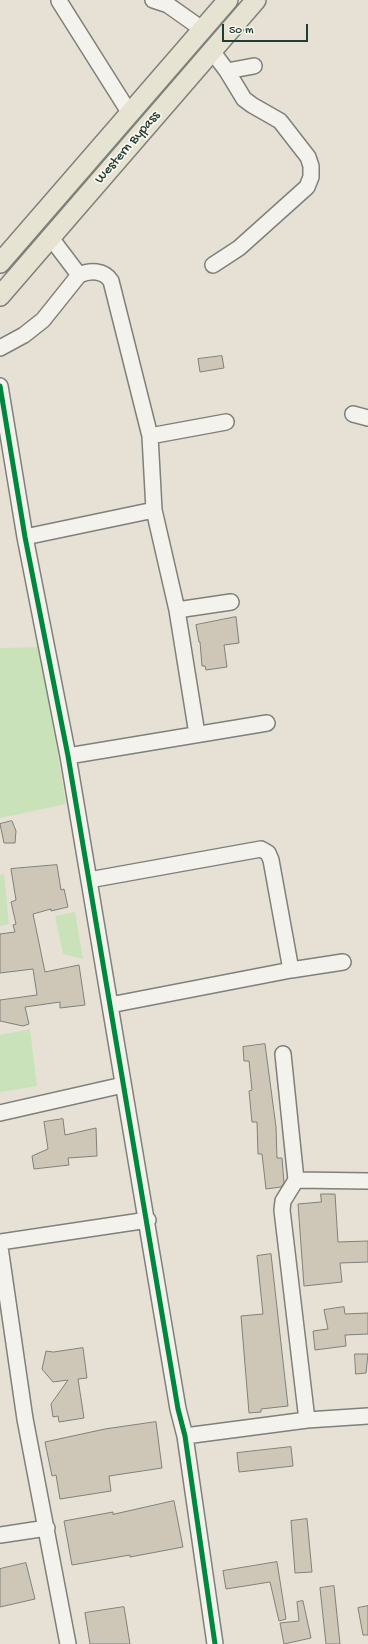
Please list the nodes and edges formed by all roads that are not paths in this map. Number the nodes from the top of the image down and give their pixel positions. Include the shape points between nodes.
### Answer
1 (153, 0) edge
2 (228, 0) edge
3 (256, 0) edge
4 (59, 1) dead end
5 (202, 29) junction
6 (212, 51) junction
7 (254, 66) dead end
8 (227, 71) junction
9 (129, 112) junction
10 (110, 135) junction
11 (126, 149) junction
12 (51, 238) junction
13 (0, 263) edge
14 (213, 265) dead end
15 (79, 275) junction
16 (0, 296) edge
17 (0, 348) edge
18 (0, 386) edge
19 (353, 414) dead end
20 (368, 418) edge
21 (226, 422) dead end
22 (150, 436) junction
23 (154, 510) junction
24 (25, 538) junction
25 (231, 602) dead end
26 (177, 610) junction
27 (267, 722) dead end
28 (197, 734) junction
29 (68, 756) junction
30 (89, 880) junction
31 (344, 962) dead end
32 (291, 970) junction
33 (110, 1005) junction
34 (283, 1054) dead end
35 (124, 1085) junction
36 (0, 1113) edge
37 (296, 1180) junction
38 (368, 1181) edge
39 (148, 1220) junction
40 (0, 1242) edge
41 (0, 1248) edge
42 (368, 1416) edge
43 (307, 1420) junction
44 (185, 1436) junction
45 (47, 1528) junction
46 (0, 1535) edge
47 (68, 1644) edge
48 (215, 1644) edge

1 - 5 street via 174,8
2 - 5 main road, Western Bypass
3 - 6 main road, Western Bypass
4 - 9 street
5 - 9 main road, Western Bypass
6 - 8 street
6 - 11 main road, Western Bypass
7 - 8 street
8 - 14 street via 244,99 280,121 308,157 311,177 307,187 239,248
9 - 10 main road, Western Bypass
10 - 11 main road
10 - 13 main road, Western Bypass
11 - 12 main road, Western Bypass
12 - 15 street
12 - 16 main road, Western Bypass
15 - 17 street via 43,320 24,335
15 - 22 street via 86,272 103,273 111,281
18 - 24 street
19 - 20 street
21 - 22 street
22 - 23 street
23 - 24 street
23 - 26 street
24 - 29 street
25 - 26 street
26 - 28 street
27 - 28 street
28 - 29 street
29 - 30 street
30 - 32 street via 261,849 268,853 271,860
30 - 33 street
31 - 32 street
32 - 33 street
33 - 35 street
34 - 37 street
35 - 36 street
35 - 39 street
37 - 38 street
37 - 43 street via 283,1201 282,1210
39 - 40 street
39 - 44 street via 178,1408
41 - 45 street via 25,1419
42 - 43 street
43 - 44 street
44 - 48 street
45 - 46 street
45 - 47 street

